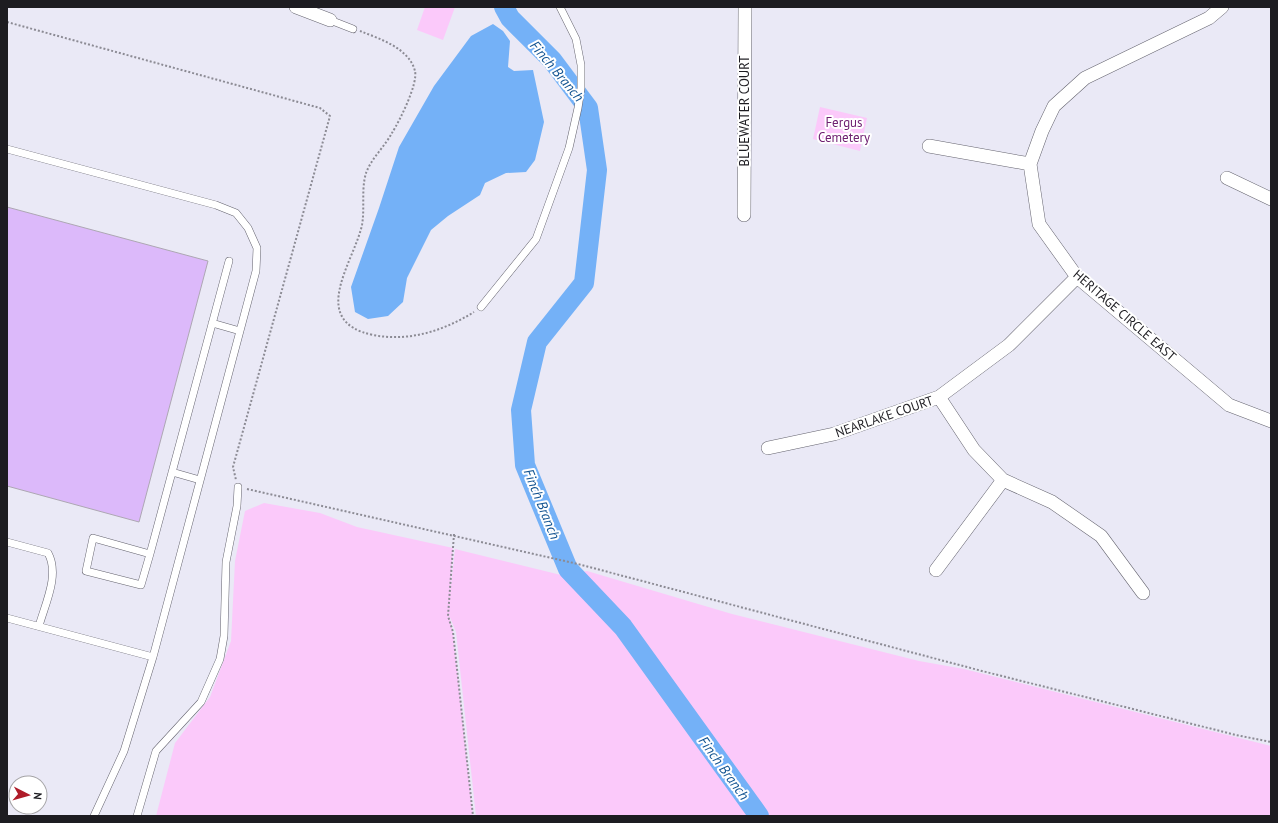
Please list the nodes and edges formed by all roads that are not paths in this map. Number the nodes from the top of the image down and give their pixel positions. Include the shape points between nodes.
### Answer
1 (296, 7) edge
2 (560, 7) edge
3 (745, 7) edge
4 (1222, 7) edge
5 (330, 20) joint
6 (353, 29) road end
7 (929, 146) dead end
8 (7, 149) edge
9 (1030, 164) junction
10 (1227, 178) dead end
11 (1271, 199) edge
12 (744, 214) dead end
13 (229, 261) dead end
14 (1077, 277) junction
15 (481, 307) road end
16 (212, 323) junction
17 (240, 331) junction
18 (939, 397) junction
19 (1271, 421) edge
20 (768, 448) dead end
21 (172, 472) junction
22 (200, 480) junction
23 (1003, 480) junction
24 (238, 486) road end
25 (7, 542) edge
26 (150, 554) junction
27 (936, 570) dead end
28 (1143, 593) dead end
29 (7, 618) edge
30 (39, 626) junction
31 (153, 657) junction
32 (94, 816) edge
33 (137, 816) edge

1 - 5 street
2 - 15 lane via 580,51 581,88 568,148 536,239
3 - 12 street, BLUEWATER COURT
4 - 9 street, HERITAGE CIRCLE EAST via 1210,18 1085,78 1054,106
5 - 6 lane
7 - 9 street
8 - 17 lane via 216,205 236,213 248,228 257,248 256,271
9 - 14 street, HERITAGE CIRCLE EAST via 1040,224
10 - 11 street
13 - 16 lane
14 - 18 street, NEARLAKE COURT via 1009,345
14 - 19 street, HERITAGE CIRCLE EAST via 1229,405
16 - 17 lane
16 - 21 lane
17 - 22 lane
18 - 20 street, NEARLAKE COURT via 834,434
18 - 23 street via 974,450
21 - 22 lane
21 - 26 lane
22 - 31 lane
23 - 27 street
23 - 28 street via 1052,502 1101,536
24 - 33 lane via 237,506 226,562 224,636 220,659 201,702 156,751
25 - 30 lane via 48,553 53,562 52,580
26 - 26 lane via 141,585 86,571 93,538
29 - 30 lane
30 - 31 lane
31 - 32 lane via 124,751

